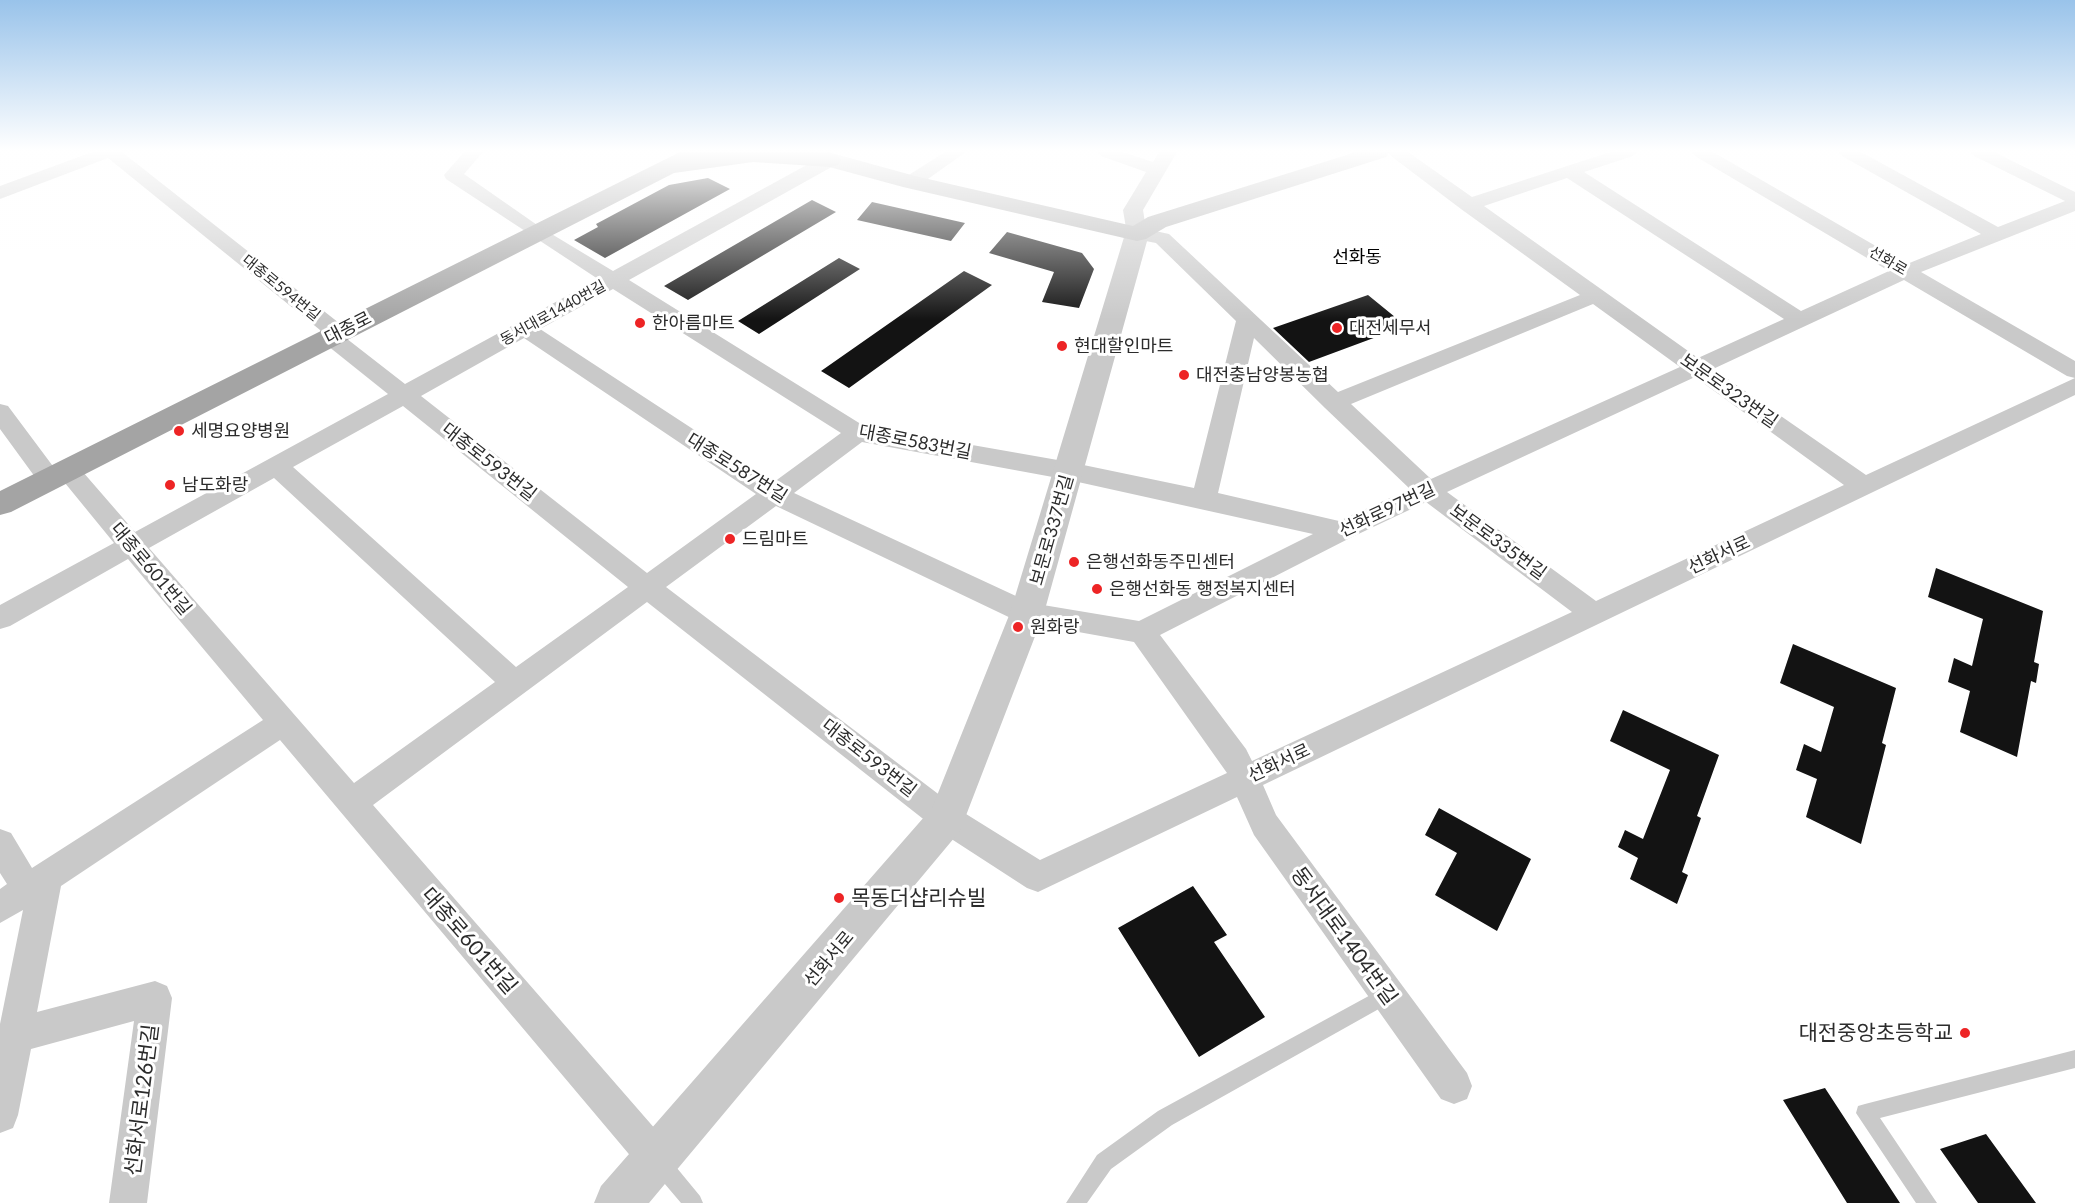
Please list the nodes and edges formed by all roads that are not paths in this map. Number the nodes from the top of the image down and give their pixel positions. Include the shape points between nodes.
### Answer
1 (179, 208) edge
2 (502, 208) edge
3 (573, 208) edge
4 (735, 208) edge
5 (1025, 208) edge
6 (1134, 208) edge
7 (1201, 208) edge
8 (1472, 208) edge
9 (1627, 208) edge
10 (1798, 208) edge
11 (1949, 208) edge
12 (2065, 208) edge
13 (534, 230) junction
14 (1137, 234) junction
15 (1997, 235) junction
16 (1906, 271) junction
17 (613, 280) junction
18 (1595, 296) junction
19 (1800, 320) junction
20 (1247, 321) junction
21 (525, 329) junction
22 (331, 332) junction
23 (1696, 368) junction
24 (2075, 371) edge
25 (2075, 386) edge
26 (405, 395) junction
27 (1333, 403) junction
28 (0, 412) edge
29 (858, 433) junction
30 (276, 466) junction
31 (55, 471) junction
32 (1069, 471) junction
33 (1864, 486) junction
34 (1428, 491) junction
35 (0, 494) edge
36 (774, 494) junction
37 (1204, 499) junction
38 (0, 504) edge
39 (1341, 531) junction
40 (131, 546) junction
41 (647, 587) junction
42 (1027, 613) junction
43 (1594, 614) junction
44 (0, 618) edge
45 (1142, 632) junction
46 (515, 683) junction
47 (282, 723) junction
48 (1243, 780) junction
49 (351, 803) junction
50 (947, 819) junction
51 (0, 843) edge
52 (37, 883) junction
53 (0, 907) edge
54 (1387, 995) junction
55 (16, 1035) junction
56 (2075, 1059) edge
57 (1454, 1086) dead end
58 (0, 1115) edge
59 (657, 1159) junction
60 (128, 1203) edge
61 (618, 1203) edge
62 (693, 1203) edge
63 (1076, 1203) edge
64 (1927, 1203) edge

1 - 22 street, 대종로594번길
2 - 13 street, 대종로583번길
3 - 13 main road, 대종로
4 - 17 street, 동서대로1440번길
5 - 14 main road
6 - 14 street
7 - 14 main road via 1157,222
8 - 18 street, 보문로323번길
9 - 19 street
10 - 16 street, 선화로
11 - 15 street
12 - 15 street, 선화로97번길
13 - 17 street, 대종로583번길
13 - 22 main road, 대종로
14 - 20 street, 보문로335번길 via 1162,238
14 - 32 street, 보문로337번길
15 - 16 street, 선화로97번길
16 - 19 street, 선화로97번길
16 - 24 street, 선화로
17 - 21 street, 동서대로1440번길
17 - 29 street, 대종로583번길
18 - 23 street, 보문로323번길
18 - 27 street
19 - 23 street, 선화로97번길
20 - 27 street, 보문로335번길
20 - 37 street
21 - 26 street, 동서대로1440번길
21 - 36 street, 대종로587번길
22 - 26 street, 대종로593번길
22 - 31 main road, 대종로
23 - 33 street, 보문로323번길
23 - 34 street, 선화로97번길
25 - 33 street, 선화서로
26 - 30 street, 동서대로1440번길
26 - 41 street, 대종로593번길
27 - 34 street, 보문로335번길
28 - 31 street, 대종로601번길
29 - 32 street, 대종로583번길
29 - 36 street
30 - 40 street, 동서대로1440번길
30 - 46 street
31 - 35 main road, 대종로
31 - 38 main road, 대종로
31 - 40 street, 대종로601번길
32 - 37 street, 대종로583번길
32 - 42 street, 보문로337번길
33 - 43 street, 선화서로
34 - 39 street, 선화로97번길
34 - 43 street, 보문로335번길
36 - 41 street
36 - 42 street, 대종로587번길
37 - 39 street, 대종로583번길
39 - 45 street, 선화로97번길
40 - 44 street, 동서대로1440번길
40 - 47 street, 대종로601번길
41 - 46 street
41 - 50 street, 대종로593번길
42 - 45 street, 대종로587번길
42 - 50 street, 보문로337번길
43 - 48 street, 선화서로
45 - 48 street via 1235,758
46 - 49 street
47 - 49 street, 대종로601번길
47 - 52 street
48 - 50 street, 선화서로 via 1038,877
48 - 54 street, 동서대로1404번길 via 1265,825
49 - 59 street, 대종로601번길
50 - 59 street, 선화서로
51 - 52 street
52 - 53 street
52 - 55 street
54 - 57 street, 동서대로1404번길
54 - 63 lane via 1165,1118 1104,1162
55 - 58 street
55 - 60 street, 선화서로126번길 via 155,998
56 - 64 lane via 1865,1113
59 - 61 street, 선화서로
59 - 62 lane

